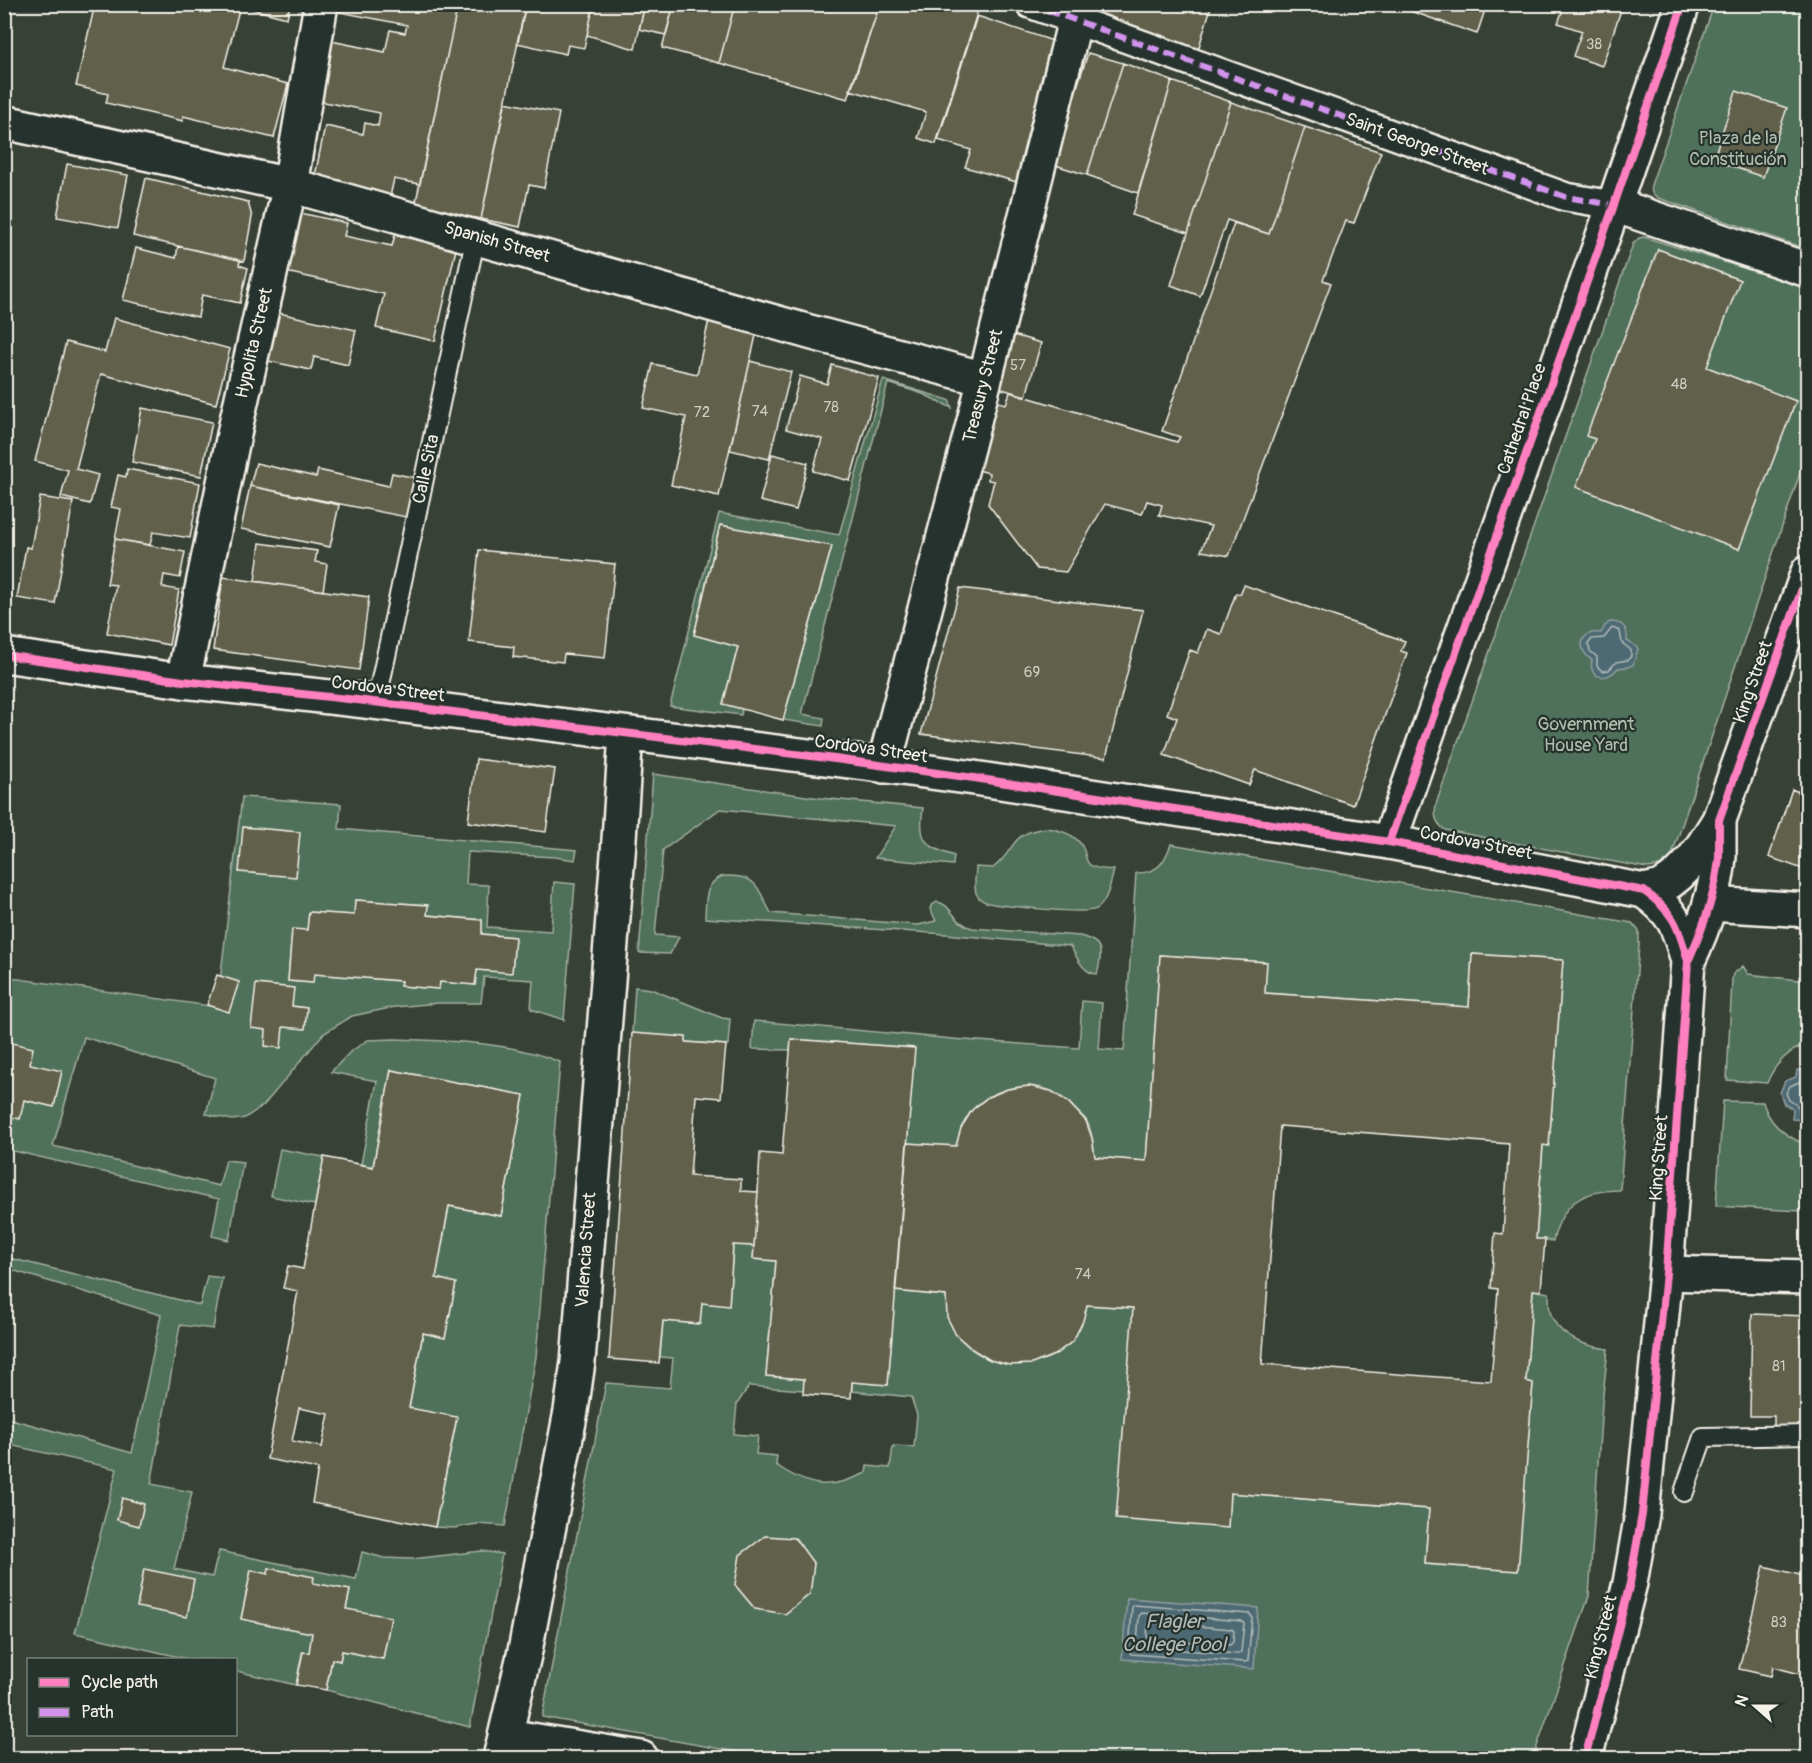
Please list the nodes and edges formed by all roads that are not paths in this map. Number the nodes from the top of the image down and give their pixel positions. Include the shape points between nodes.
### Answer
1 (321, 4) edge
2 (1030, 4) edge
3 (1683, 4) edge
4 (1077, 13) edge
5 (4, 122) edge
6 (290, 185) junction
7 (1614, 205) junction
8 (476, 236) junction
9 (1808, 270) edge
10 (985, 379) junction
11 (1808, 572) edge
12 (4, 655) edge
13 (183, 681) junction
14 (376, 703) junction
15 (626, 734) junction
16 (884, 766) junction
17 (1719, 820) junction
18 (1389, 842) junction
19 (1644, 891) junction
20 (1710, 904) junction
21 (1808, 910) edge
22 (1688, 961) junction
23 (1666, 1273) junction
24 (1808, 1277) edge
25 (1808, 1435) edge
26 (1684, 1492) dead end
27 (503, 1747) edge
28 (641, 1758) edge
29 (1585, 1758) edge

1 - 6 street, Hypolita Street
2 - 4 street, Saint George Street
3 - 7 street, Cathedral Place
4 - 7 street, Saint George Street via 1566,197
4 - 10 street, Treasury Street
5 - 6 street, Spanish Street
6 - 8 street, Spanish Street
6 - 13 street, Hypolita Street
7 - 9 street, Saint George Street
7 - 18 street, Cathedral Place
8 - 10 street, Spanish Street
8 - 14 lane, Calle Sita
10 - 16 street, Treasury Street
11 - 17 street, King Street
12 - 13 street, Cordova Street
13 - 14 street, Cordova Street
14 - 15 street, Cordova Street
15 - 16 street, Cordova Street
15 - 27 street, Valencia Street via 578,1362 525,1651
16 - 18 street, Cordova Street
17 - 19 street via 1678,875 1662,886
17 - 20 street, King Street via 1718,860
18 - 19 street, Cordova Street
19 - 22 street, Cordova Street via 1674,919
20 - 21 street
20 - 22 street, King Street
22 - 23 street, King Street
23 - 24 street
23 - 29 street, King Street via 1642,1514 1630,1583
25 - 26 lane via 1702,1437
27 - 28 street

